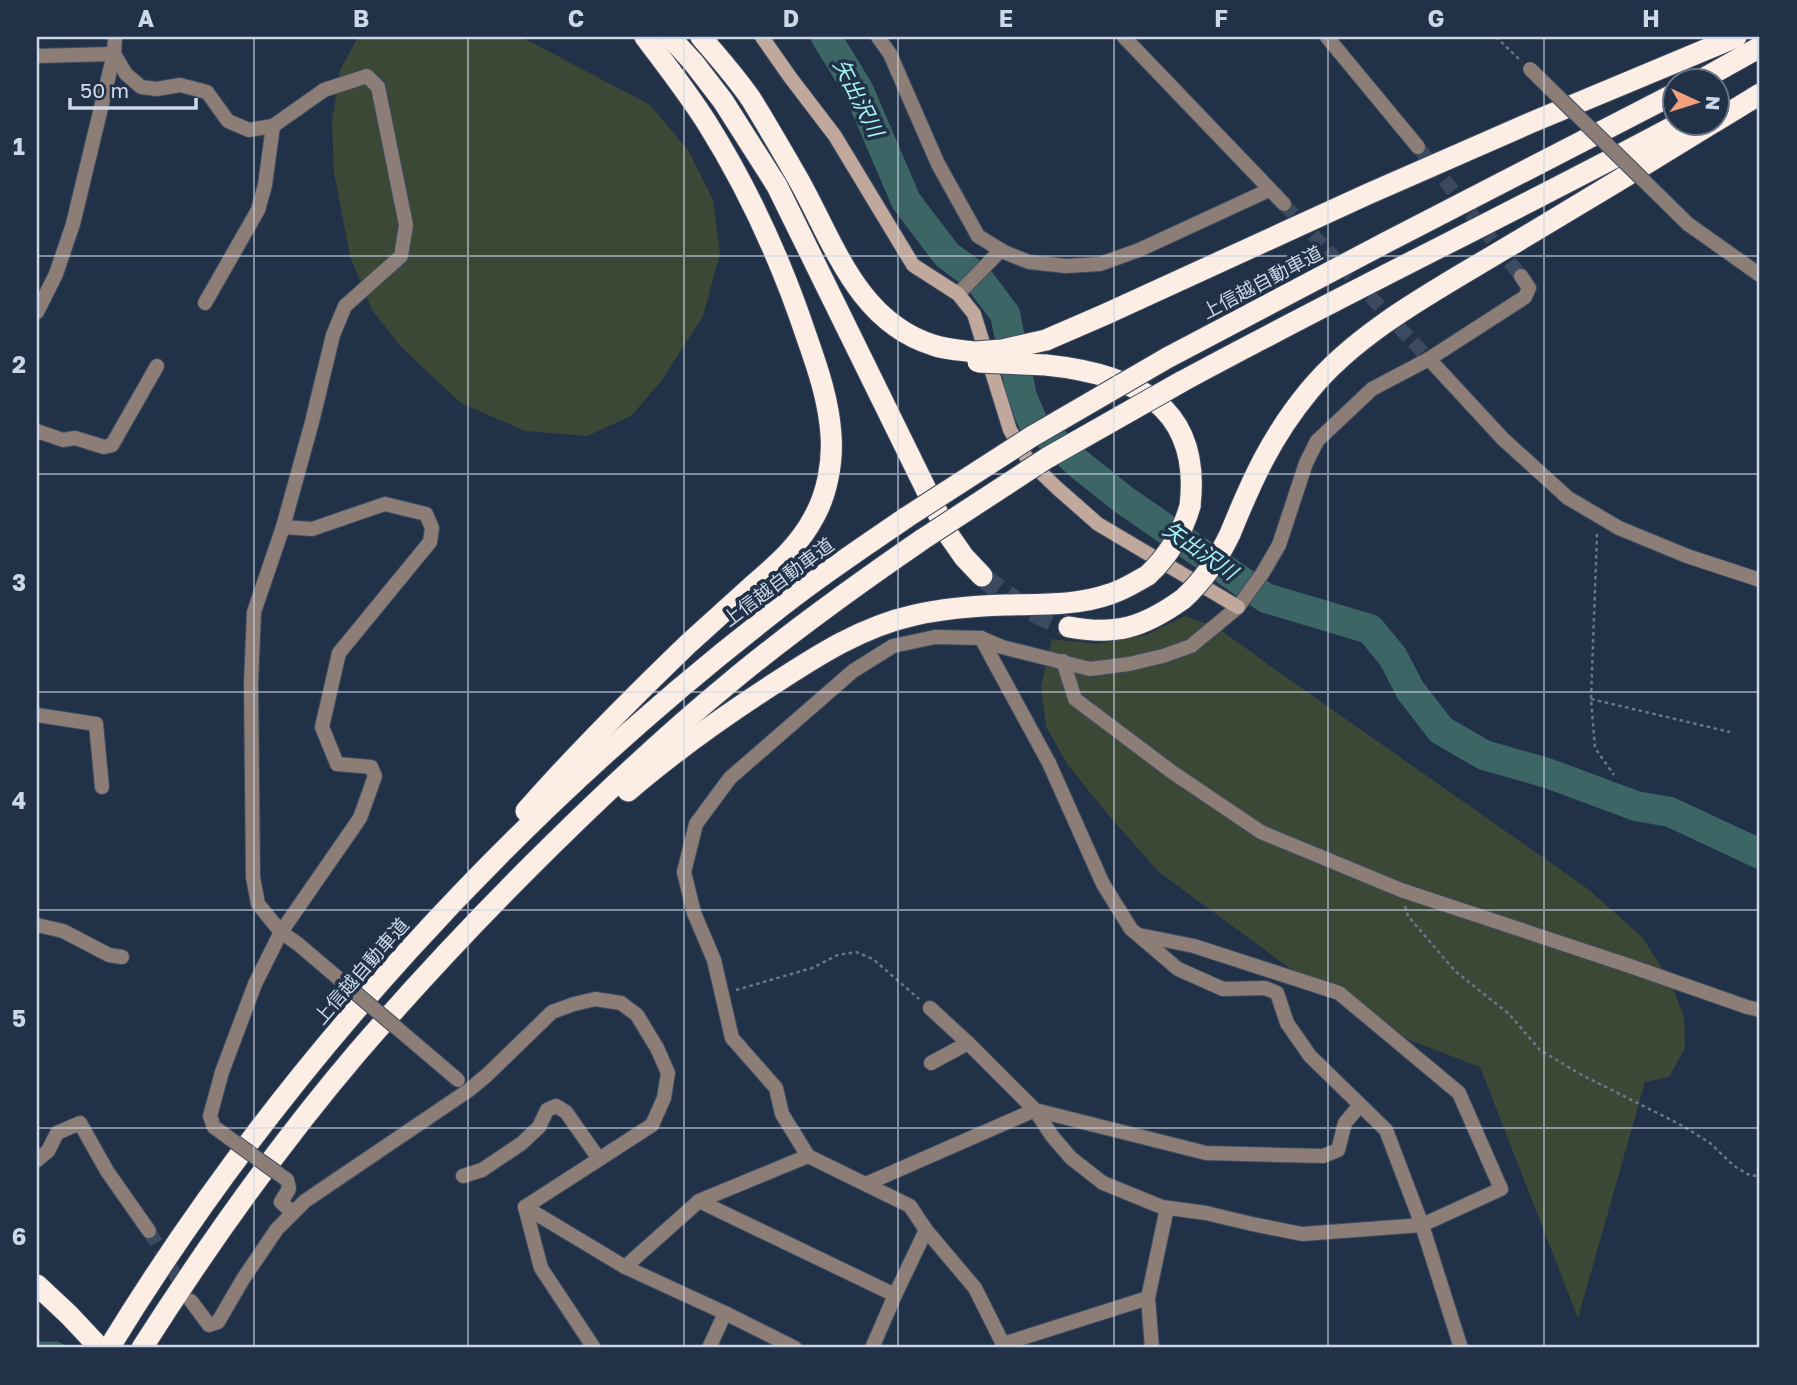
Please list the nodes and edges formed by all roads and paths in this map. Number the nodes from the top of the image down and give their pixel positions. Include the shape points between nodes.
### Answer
1 (115, 37) edge
2 (645, 37) edge
3 (670, 37) edge
4 (701, 37) edge
5 (762, 37) edge
6 (878, 37) edge
7 (1124, 37) edge
8 (1327, 37) edge
9 (1496, 37) edge
10 (1736, 37) edge
11 (1760, 47) edge
12 (114, 54) junction
13 (37, 56) edge
14 (1726, 66) edge
15 (1530, 69) joint
16 (1760, 80) edge
17 (1760, 94) edge
18 (1730, 97) edge
19 (1660, 102) edge
20 (1730, 113) edge
21 (273, 126) junction
22 (1660, 133) edge
23 (1692, 136) edge
24 (1418, 147) tunnel mouth
25 (1269, 190) junction
26 (1284, 204) tunnel mouth
27 (998, 254) junction
28 (1760, 275) edge
29 (1521, 276) dead end
30 (962, 291) junction
31 (205, 303) dead end
32 (37, 312) edge
33 (976, 356) junction
34 (1429, 359) junction
35 (157, 366) dead end
36 (37, 431) edge
37 (1598, 516) junction
38 (283, 527) junction
39 (982, 576) tunnel mouth
40 (1760, 580) edge
41 (1242, 602) junction
42 (1069, 627) tunnel mouth
43 (981, 638) junction
44 (1063, 661) junction
45 (1591, 699) junction
46 (37, 715) edge
47 (1730, 732) dead end
48 (1614, 775) dead end
49 (102, 787) dead end
50 (1401, 890) junction
51 (37, 925) edge
52 (281, 932) junction
53 (1139, 935) junction
54 (402, 956) junction
55 (122, 957) dead end
56 (723, 994) junction
57 (930, 1008) joint
58 (1760, 1010) edge
59 (968, 1043) junction
60 (355, 1055) junction
61 (931, 1063) dead end
62 (463, 1085) junction
63 (1360, 1105) junction
64 (1035, 1110) junction
65 (807, 1156) junction
66 (37, 1160) edge
67 (599, 1160) junction
68 (463, 1175) dead end
69 (1760, 1175) edge
70 (866, 1184) junction
71 (699, 1201) junction
72 (525, 1207) junction
73 (1167, 1208) junction
74 (293, 1213) junction
75 (1422, 1225) junction
76 (926, 1230) junction
77 (149, 1231) tunnel mouth
78 (625, 1267) junction
79 (37, 1285) edge
80 (895, 1296) junction
81 (1148, 1298) junction
82 (191, 1301) tunnel mouth
83 (725, 1313) junction
84 (145, 1344) edge
85 (1004, 1346) edge
86 (100, 1348) edge
87 (109, 1348) edge
88 (594, 1348) edge
89 (709, 1348) edge
90 (795, 1348) edge
91 (872, 1348) edge
92 (1152, 1348) edge
93 (1461, 1348) edge

1 - 12 street
2 - 54 highway via 706,121 783,271 827,408 831,437 825,488 816,515 794,546 597,734
3 - 39 highway via 723,101 777,186 948,534
4 - 33 highway via 749,97 836,255 868,302 909,339 955,358
5 - 30 street via 835,136 913,265
6 - 27 street via 890,54 938,164 978,236
7 - 25 street
8 - 24 street
9 - 15 path
10 - 33 highway, bridge via 1381,188 1046,340
11 - 14 highway
12 - 13 street
12 - 21 street via 141,87 180,85 207,92 228,121 249,130
12 - 32 street via 73,224
15 - 28 street, bridge via 1688,224
16 - 18 highway
17 - 20 highway
19 - 54 highway, 上信越自動車道, bridge via 1167,358 1031,437 907,517 776,610 642,720 561,794
21 - 31 street via 258,210
21 - 38 street via 324,90 367,76 378,87 406,225 401,256 345,306 333,335
22 - 60 highway, bridge via 1181,382 1047,458 853,587 728,684 589,809 434,966
23 - 42 highway, bridge via 1438,289 1334,363 1287,418 1265,453 1209,571 1183,599 1143,623 1120,630 1093,632
25 - 26 street
25 - 27 street via 1100,264 1066,266
27 - 30 street
29 - 34 street via 1529,288 1525,297
30 - 41 street via 974,314 1010,430 1028,460 1098,524
33 - 60 highway, bridge via 1111,377 1155,400 1171,416 1182,436 1192,485 1185,525 1160,563 1111,594 1089,600 970,606 912,615 824,651 645,776 568,844
34 - 37 street via 1503,439 1568,498
34 - 41 street via 1372,389 1317,441 1279,545
35 - 36 street via 112,445 63,440
37 - 40 street via 1687,556
37 - 45 path
38 - 52 street via 254,612 251,682 253,877 258,904
38 - 52 street via 312,529 385,504 426,514 432,528 430,542 339,653 322,727 337,764 371,767 374,776 360,818
41 - 44 street via 1191,646 1163,656 1090,669
43 - 44 street
43 - 53 street via 1049,763 1103,884
43 - 56 street via 935,637 893,646 853,671 730,778 696,824 684,872
44 - 50 street via 1074,699 1228,810 1261,832
45 - 47 path
45 - 48 path via 1595,748
46 - 49 street via 96,723
50 - 58 street
50 - 69 path via 1408,916 1455,971 1509,1014 1540,1050 1683,1126 1751,1176
51 - 55 street via 63,931 108,955
52 - 62 street, bridge
52 - 74 street, bridge via 255,984 210,1115 214,1127 287,1180 289,1189 281,1202
53 - 63 street via 1178,969 1223,989 1265,988 1277,993 1287,1024 1310,1056
53 - 75 street via 1194,946 1339,993 1459,1093 1502,1189
54 - 87 highway, 上信越自動車道 via 260,1129
56 - 57 path via 812,968 838,954 856,952 873,959
56 - 65 street via 732,1038 776,1088 782,1114
57 - 59 street
59 - 61 street
59 - 64 street
60 - 84 highway via 217,1234
62 - 67 street via 487,1075 552,1012 596,999 621,1003 637,1015 668,1073 664,1098 652,1125
62 - 74 street
63 - 64 street via 1345,1124 1338,1150 1323,1156 1206,1153
63 - 75 street via 1386,1130
64 - 70 street
64 - 73 street via 1071,1158 1103,1183
65 - 70 street
65 - 71 street
66 - 77 street via 57,1133 80,1124
67 - 68 street via 566,1112 556,1106 547,1110 539,1127 522,1143 482,1170
67 - 72 street
70 - 76 street via 910,1206
71 - 78 street
71 - 80 street
72 - 78 street
72 - 88 street via 541,1268
73 - 75 street via 1302,1234
73 - 81 street
74 - 82 street via 277,1229 218,1322 209,1325
75 - 93 street
76 - 80 street
76 - 85 street via 975,1288
78 - 83 street
79 - 86 highway
80 - 91 street
81 - 85 street
81 - 92 street
83 - 89 street
83 - 90 street

